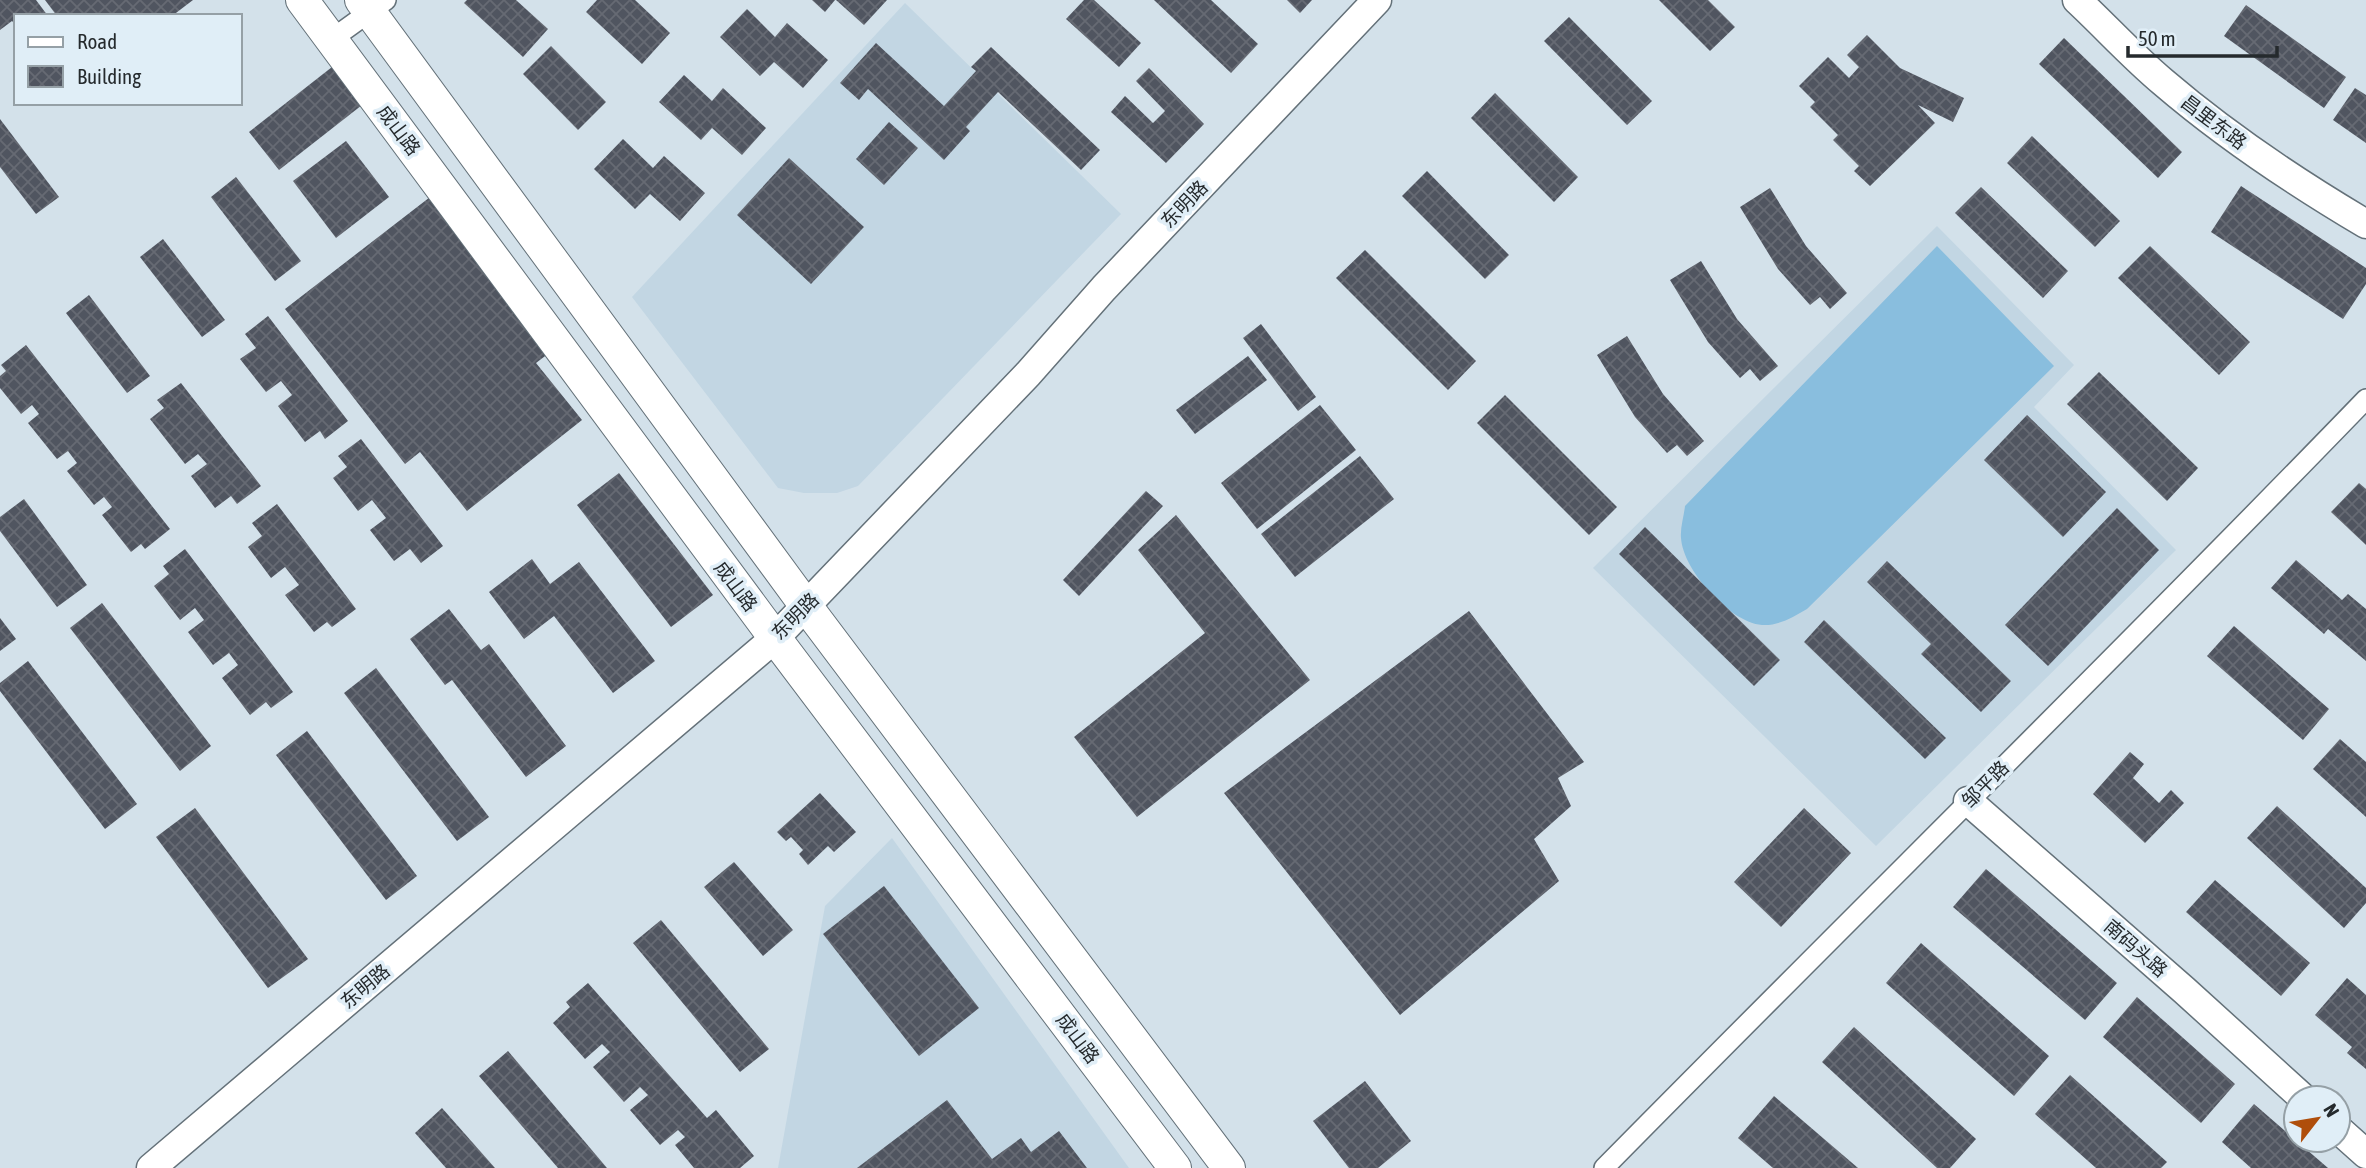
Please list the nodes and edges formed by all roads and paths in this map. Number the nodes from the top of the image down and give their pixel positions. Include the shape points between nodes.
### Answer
1 (302, 0) edge
2 (1377, 0) edge
3 (2077, 0) edge
4 (373, 4) edge
5 (332, 40) junction
6 (2366, 224) edge
7 (2366, 400) edge
8 (806, 606) junction
9 (775, 638) junction
10 (1968, 801) junction
11 (2288, 1084) edge
12 (2352, 1142) edge
13 (2366, 1154) edge
14 (151, 1168) edge
15 (1175, 1168) edge
16 (1229, 1168) edge
17 (1604, 1168) edge

1 - 5 main road, 成山路
2 - 8 main road, 东明路
3 - 6 main road, 昌里东路 via 2161,81 2204,115
4 - 5 street
4 - 8 main road
5 - 9 main road, 成山路
7 - 10 street, 邹平路
8 - 9 main road, 东明路
8 - 16 main road
9 - 14 main road, 东明路
9 - 15 main road, 成山路
10 - 11 main road, 南码头路
10 - 17 street, 邹平路
12 - 13 main road

